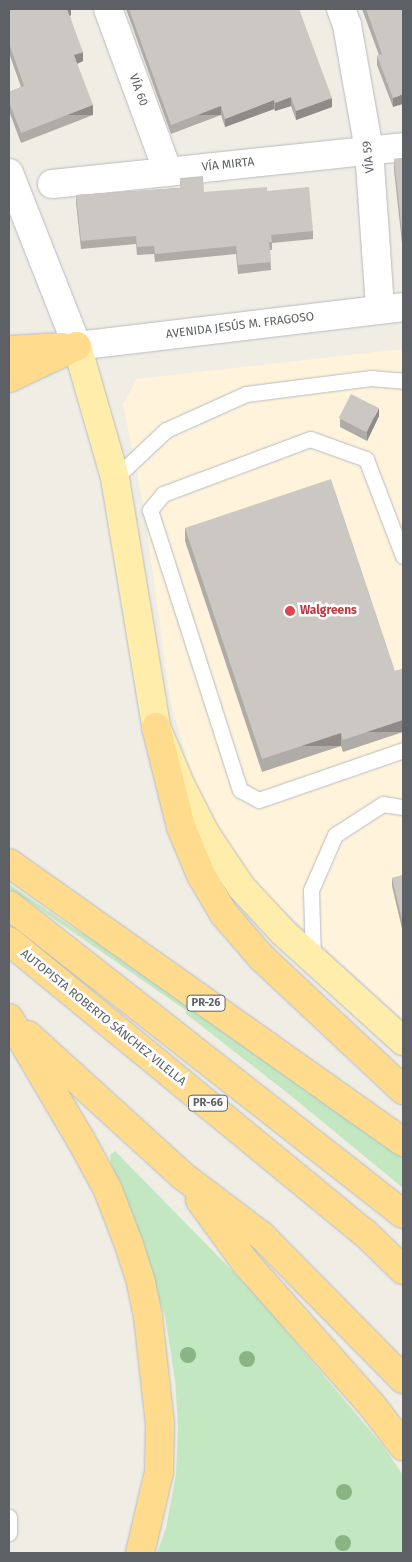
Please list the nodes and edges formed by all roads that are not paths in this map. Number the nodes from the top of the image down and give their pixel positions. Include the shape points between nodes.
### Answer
1 (108, 9) edge
2 (341, 9) edge
3 (403, 147) edge
4 (369, 150) junction
5 (168, 172) junction
6 (9, 173) edge
7 (52, 184) dead end
8 (392, 308) edge
9 (77, 346) junction
10 (9, 350) edge
11 (9, 378) edge
12 (403, 381) edge
13 (115, 478) junction
14 (403, 556) edge
15 (156, 727) junction
16 (403, 750) edge
17 (403, 807) edge
18 (9, 863) edge
19 (9, 905) edge
20 (9, 941) edge
21 (313, 961) junction
22 (9, 1018) edge
23 (403, 1041) edge
24 (403, 1090) edge
25 (403, 1142) edge
26 (183, 1176) junction
27 (403, 1214) edge
28 (403, 1270) edge
29 (403, 1379) edge
30 (403, 1446) edge
31 (9, 1518) edge
32 (9, 1533) edge
33 (140, 1553) edge

1 - 5 street, VÍA 60
2 - 4 street, VÍA 59 via 347,25
3 - 4 street, VÍA MIRTA
4 - 5 street, VÍA MIRTA
4 - 8 street, VÍA 59
5 - 7 street, VÍA MIRTA
6 - 9 street
8 - 9 street, AVENIDA JESÚS M. FRAGOSO
9 - 10 highway
9 - 11 highway
9 - 13 main road
12 - 13 lane via 371,378 246,394 166,430
13 - 15 main road
14 - 16 lane via 366,459 310,439 163,494 150,510 240,790 259,800
15 - 21 main road via 204,833 242,888
15 - 24 highway via 181,827 201,875 224,914 261,957
17 - 21 lane via 383,804 335,835 311,890
18 - 25 highway, PR-26
19 - 27 highway
20 - 28 highway, AUTOPISTA ROBERTO SÁNCHEZ VILELLA / PR-66 via 358,1227
21 - 23 main road
22 - 26 highway
22 - 33 highway via 108,1190 141,1283 150,1326 160,1424 159,1472
26 - 29 highway via 262,1236
26 - 30 highway via 245,1262 374,1408
31 - 32 lane

